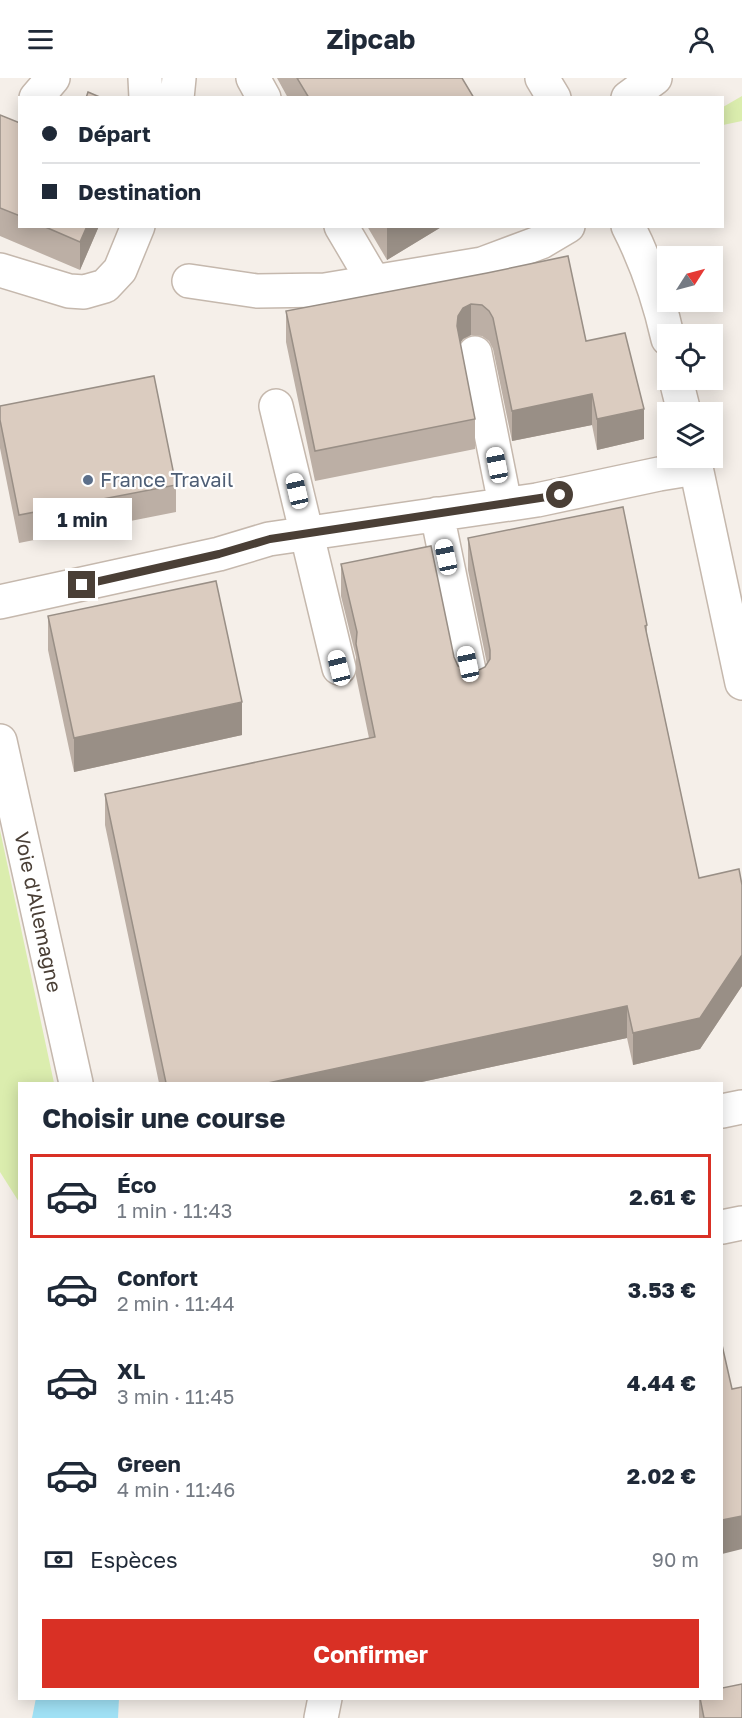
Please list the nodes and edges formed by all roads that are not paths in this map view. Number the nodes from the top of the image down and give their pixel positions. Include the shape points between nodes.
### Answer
1 (53, 78) edge
2 (145, 78) edge
3 (179, 78) edge
4 (252, 78) edge
5 (542, 78) edge
6 (655, 78) edge
7 (38, 96) edge
8 (146, 96) edge
9 (177, 96) edge
10 (263, 96) edge
11 (553, 96) edge
12 (631, 96) edge
13 (137, 228) edge
14 (342, 228) edge
15 (565, 228) edge
16 (629, 228) edge
17 (0, 270) edge
18 (189, 281) dead end
19 (374, 282) junction
20 (665, 324) edge
21 (475, 353) dead end
22 (276, 406) dead end
23 (679, 468) edge
24 (696, 468) edge
25 (505, 504) junction
26 (437, 514) junction
27 (307, 534) junction
28 (0, 602) edge
29 (339, 668) dead end
30 (742, 683) edge
31 (472, 685) edge
32 (0, 741) edge
33 (76, 1082) edge
34 (742, 1107) edge
35 (723, 1111) edge
36 (742, 1223) edge
37 (723, 1227) edge
38 (325, 1700) edge
39 (321, 1718) edge

1 - 7 street
2 - 8 street
3 - 9 street
4 - 10 street
5 - 11 street
6 - 12 street
13 - 17 street via 120,270 105,286 84,292 69,291
14 - 19 street
15 - 19 street via 542,242 482,264
16 - 20 street via 647,267
18 - 19 street via 256,291 325,290
21 - 25 street
22 - 27 street
23 - 25 street
24 - 30 street
25 - 26 street
26 - 27 street
26 - 31 street
27 - 28 street via 270,539 219,554
27 - 29 street
32 - 33 street, Voie d'Allemagne
34 - 35 street
36 - 37 street
38 - 39 street

